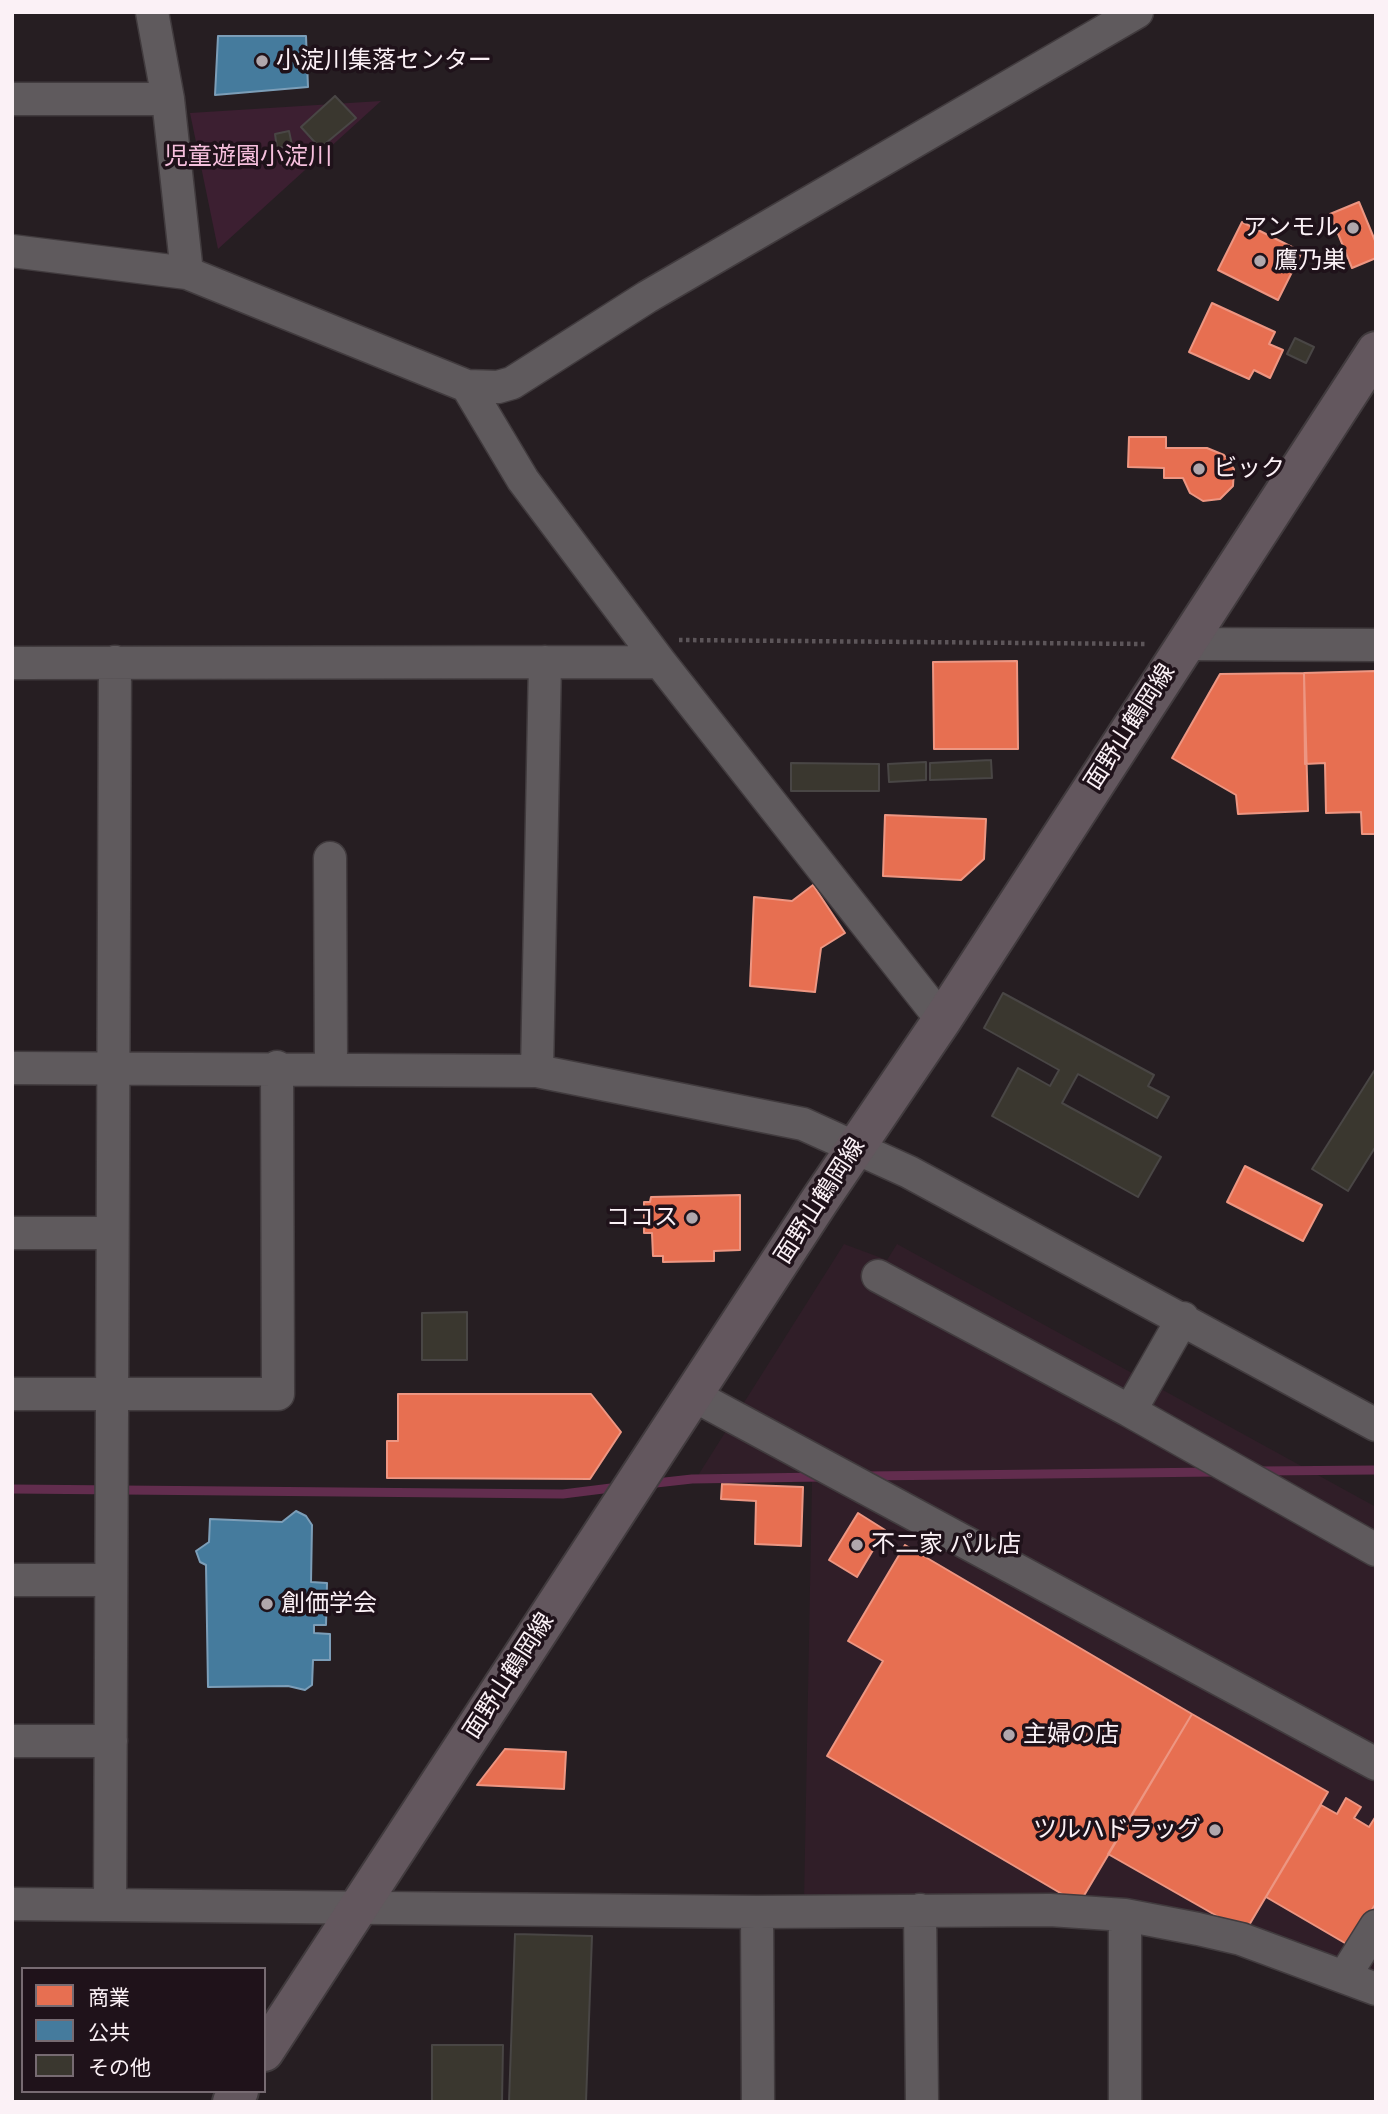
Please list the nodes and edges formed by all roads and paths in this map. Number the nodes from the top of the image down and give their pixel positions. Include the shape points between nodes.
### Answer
1 (152, 12) edge
2 (1137, 12) edge
3 (12, 99) edge
4 (168, 99) junction
5 (12, 251) edge
6 (187, 273) junction
7 (1376, 351) edge
8 (467, 386) junction
9 (1184, 644) junction
10 (1376, 645) edge
11 (651, 651) junction
12 (115, 662) junction
13 (545, 662) junction
14 (12, 663) edge
15 (330, 858) dead end
16 (942, 1020) junction
17 (331, 1067) junction
18 (12, 1068) edge
19 (113, 1068) junction
20 (277, 1068) junction
21 (537, 1071) junction
22 (856, 1146) junction
23 (12, 1233) edge
24 (113, 1233) junction
25 (878, 1276) dead end
26 (1184, 1318) junction
27 (12, 1394) edge
28 (112, 1394) junction
29 (693, 1395) junction
30 (1130, 1411) junction
31 (1376, 1424) edge
32 (1376, 1550) edge
33 (12, 1580) edge
34 (111, 1580) junction
35 (12, 1741) edge
36 (111, 1741) junction
37 (1376, 1764) edge
38 (12, 1904) edge
39 (110, 1905) junction
40 (357, 1907) junction
41 (920, 1910) junction
42 (757, 1912) junction
43 (1125, 1915) junction
44 (1376, 1926) edge
45 (1344, 1976) junction
46 (1376, 1989) edge
47 (266, 2049) edge
48 (758, 2102) edge
49 (922, 2102) edge
50 (1125, 2102) edge

1 - 4 street
2 - 8 street via 646,297 512,383
3 - 4 street
4 - 6 street
5 - 6 street
6 - 8 street
7 - 9 main road, 面野山鶴岡線
8 - 11 street via 523,480
9 - 10 street
9 - 11 path
9 - 16 main road, 面野山鶴岡線
11 - 13 street
11 - 16 street
12 - 13 street
12 - 14 street
12 - 19 street
13 - 21 street
15 - 17 street
16 - 22 main road, 面野山鶴岡線
17 - 20 street
17 - 21 street
18 - 19 street
19 - 20 street
19 - 24 street
20 - 28 street via 278,1394
21 - 22 street via 803,1124
22 - 26 street
22 - 29 main road, 面野山鶴岡線
23 - 24 street
24 - 28 street
25 - 30 street
26 - 30 street
26 - 31 street
27 - 28 street
28 - 34 street
29 - 37 street
29 - 40 main road, 面野山鶴岡線
30 - 32 street
33 - 34 street
34 - 36 street
35 - 36 street
36 - 39 street
38 - 39 street
39 - 40 street
40 - 42 street
40 - 47 main road, 面野山鶴岡線
41 - 42 street
41 - 43 street
41 - 49 street
42 - 48 street
43 - 45 street via 1241,1940
43 - 50 street
44 - 45 street
45 - 46 street

